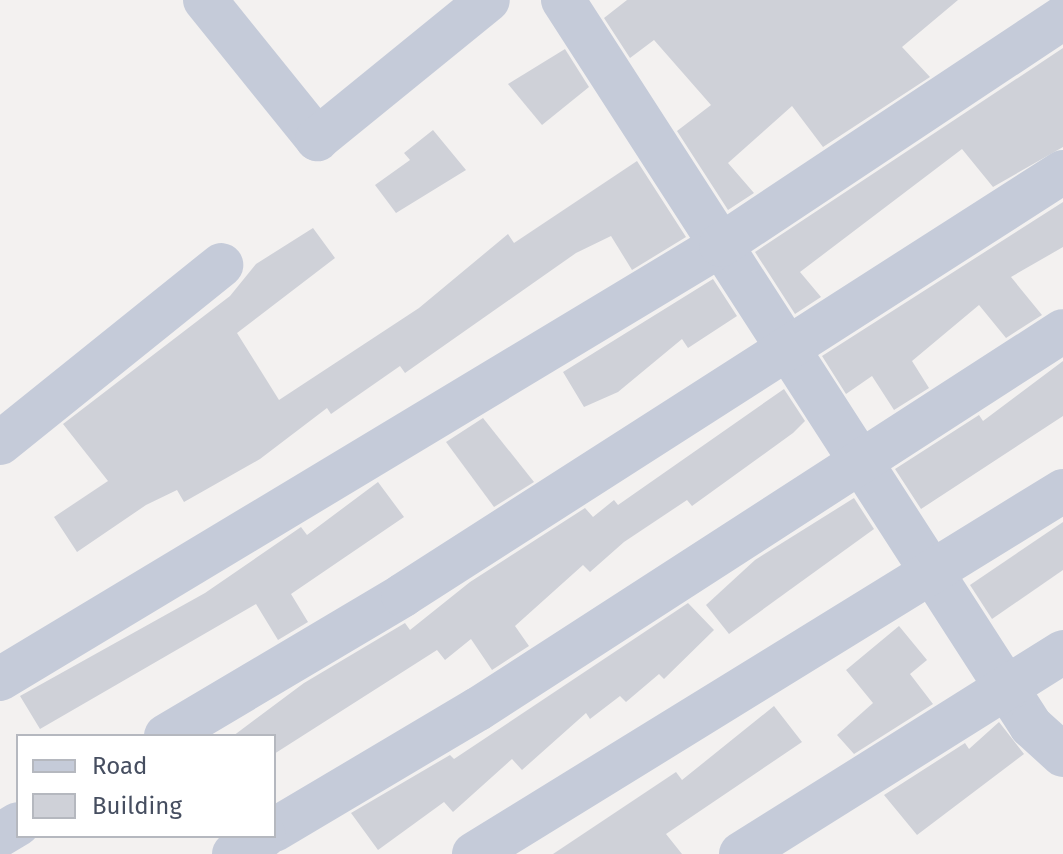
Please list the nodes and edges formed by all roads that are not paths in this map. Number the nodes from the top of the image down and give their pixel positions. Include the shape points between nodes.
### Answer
1 (205, 0) edge
2 (488, 0) edge
3 (563, 0) edge
4 (1063, 18) edge
5 (1063, 172) edge
6 (721, 245) junction
7 (221, 265) dead end
8 (1063, 331) edge
9 (788, 349) junction
10 (0, 443) edge
11 (863, 465) junction
12 (1063, 491) edge
13 (935, 576) junction
14 (1063, 652) edge
15 (0, 679) edge
16 (1007, 688) junction
17 (169, 734) edge
18 (1063, 755) edge
19 (276, 829) edge
20 (261, 838) edge
21 (234, 854) edge
22 (474, 854) edge
23 (741, 854) edge

1 - 2 street via 317,139
3 - 6 street
4 - 6 street
5 - 9 street
6 - 9 street
6 - 15 street
7 - 10 street
8 - 11 street
9 - 11 street
9 - 17 street
11 - 13 street
11 - 19 street
12 - 13 street
13 - 16 street
13 - 22 street
14 - 16 street
16 - 18 street
16 - 23 street
20 - 21 street

